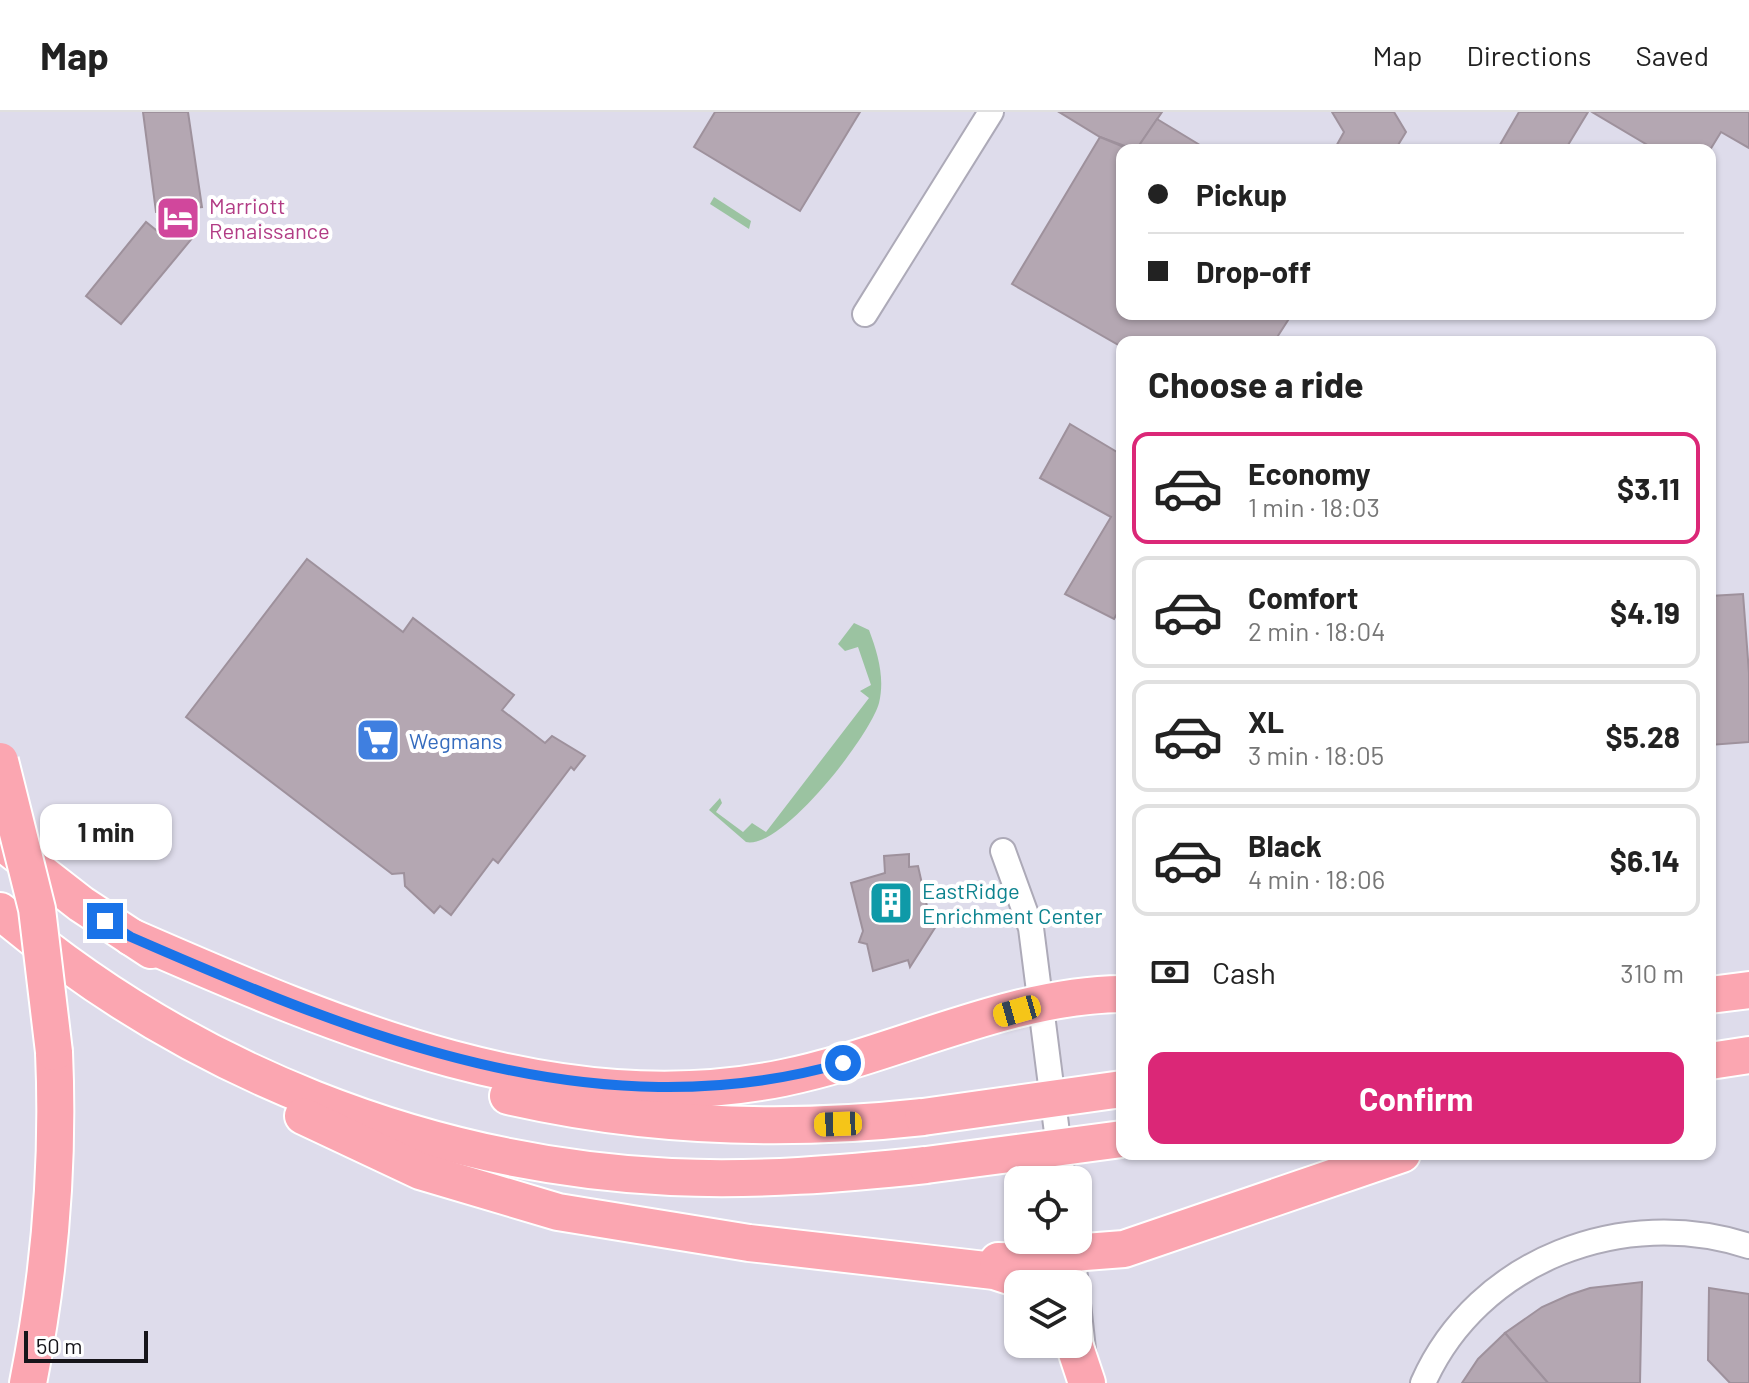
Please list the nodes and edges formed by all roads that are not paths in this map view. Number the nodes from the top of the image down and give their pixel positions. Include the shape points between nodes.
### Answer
1 (991, 112) edge
2 (865, 314) dead end
3 (0, 761) edge
4 (0, 841) edge
5 (1003, 851) dead end
6 (0, 911) edge
7 (131, 937) junction
8 (1749, 974) edge
9 (1716, 975) edge
10 (1749, 990) edge
11 (1116, 994) edge
12 (1716, 994) edge
13 (1040, 1004) junction
14 (133, 1008) junction
15 (1749, 1038) edge
16 (1716, 1042) edge
17 (1749, 1055) edge
18 (1716, 1060) edge
19 (1116, 1090) edge
20 (1116, 1140) edge
21 (1385, 1160) edge
22 (1061, 1166) edge
23 (1749, 1246) edge
24 (868, 1255) junction
25 (1073, 1259) edge
26 (1004, 1272) edge
27 (1079, 1358) edge
28 (1084, 1358) edge
29 (30, 1374) edge
30 (1087, 1383) edge
31 (1423, 1383) edge

1 - 2 street
3 - 29 highway, bridge via 37,909 54,1052 53,1209
4 - 7 highway
5 - 13 street via 1027,911
6 - 14 highway
7 - 13 highway via 379,1038 508,1071 605,1086 693,1088 781,1078
7 - 19 highway, bridge via 206,982 301,1028 399,1065 513,1097 615,1115 808,1125 923,1117
8 - 9 highway
10 - 12 highway
11 - 13 highway
13 - 22 street
14 - 20 highway, bridge via 225,1060 307,1097 406,1131 508,1156 627,1174 822,1176
14 - 24 highway via 229,1074 305,1117 464,1187 605,1222
15 - 16 highway
17 - 18 highway
21 - 25 highway via 1139,1245
23 - 31 street via 1718,1236 1662,1230 1607,1236 1554,1253 1506,1281 1465,1318
24 - 25 highway via 1021,1262
24 - 26 highway
27 - 30 highway
28 - 30 street

